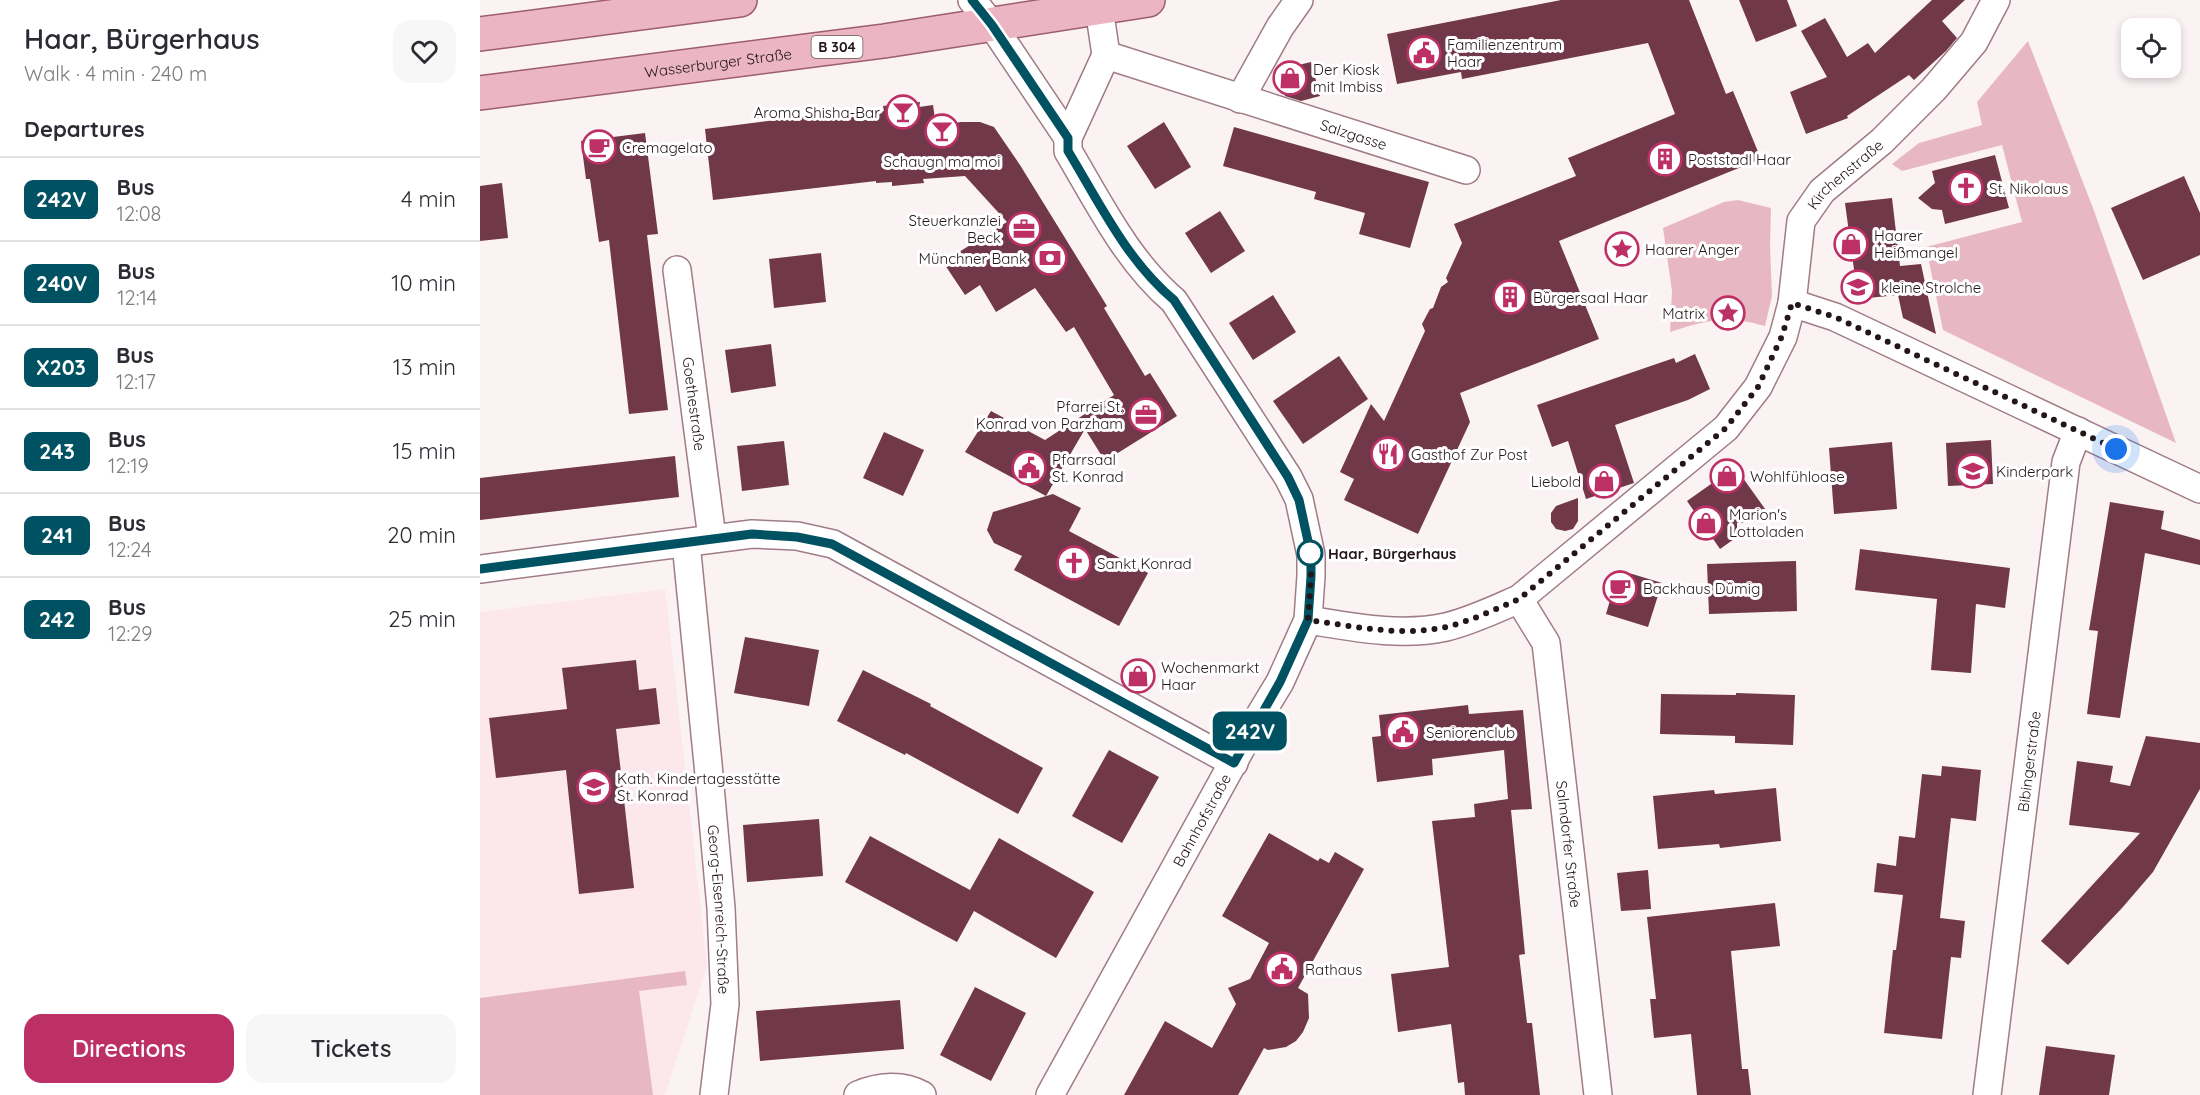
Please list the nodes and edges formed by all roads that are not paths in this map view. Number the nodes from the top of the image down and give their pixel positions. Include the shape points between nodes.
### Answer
1 (740, 0) edge
2 (972, 0) edge
3 (1148, 0) edge
4 (1299, 0) edge
5 (1996, 0) edge
6 (1099, 8) junction
7 (992, 25) junction
8 (480, 34) edge
9 (1106, 55) junction
10 (480, 93) edge
11 (1240, 99) junction
12 (1068, 138) junction
13 (1466, 170) dead end
14 (677, 270) dead end
15 (1792, 303) junction
16 (2078, 431) junction
17 (2200, 489) edge
18 (712, 538) junction
19 (686, 543) junction
20 (480, 569) edge
21 (1519, 599) junction
22 (1308, 620) junction
23 (1234, 763) junction
24 (714, 1095) edge
25 (858, 1095) edge
26 (922, 1095) edge
27 (1050, 1095) edge
28 (1598, 1095) edge
29 (1987, 1095) edge

1 - 8 main road
2 - 7 street, Bahnhofstraße
3 - 6 main road, B 304
4 - 11 street
5 - 15 street, Kirchenstraße via 1974,42 1935,89 1813,203 1802,221
6 - 7 main road, B 304
6 - 9 street
7 - 10 main road, Wasserburger Straße / B 304
7 - 12 street, Bahnhofstraße
9 - 11 street, Salzgasse
9 - 12 street
11 - 13 street, Salzgasse
12 - 22 street, Bahnhofstraße via 1068,151 1140,267 1174,300 1288,477 1299,500 1311,555
14 - 18 street, Goethestraße
15 - 16 street via 1829,315
15 - 21 street, Kirchenstraße via 1782,336 1758,387 1726,428
16 - 17 street
16 - 29 street, Bibingerstraße via 2066,462
18 - 19 street
18 - 23 street via 752,534 832,544
19 - 20 street
19 - 24 street, Georg-Eisenreich-Straße via 721,908 725,1005
21 - 22 street, Kirchenstraße via 1446,627 1363,629
21 - 28 street, Salmdorfer Straße via 1546,644
22 - 23 street, Bahnhofstraße via 1280,682
23 - 27 street, Bahnhofstraße
25 - 26 street via 899,1087

